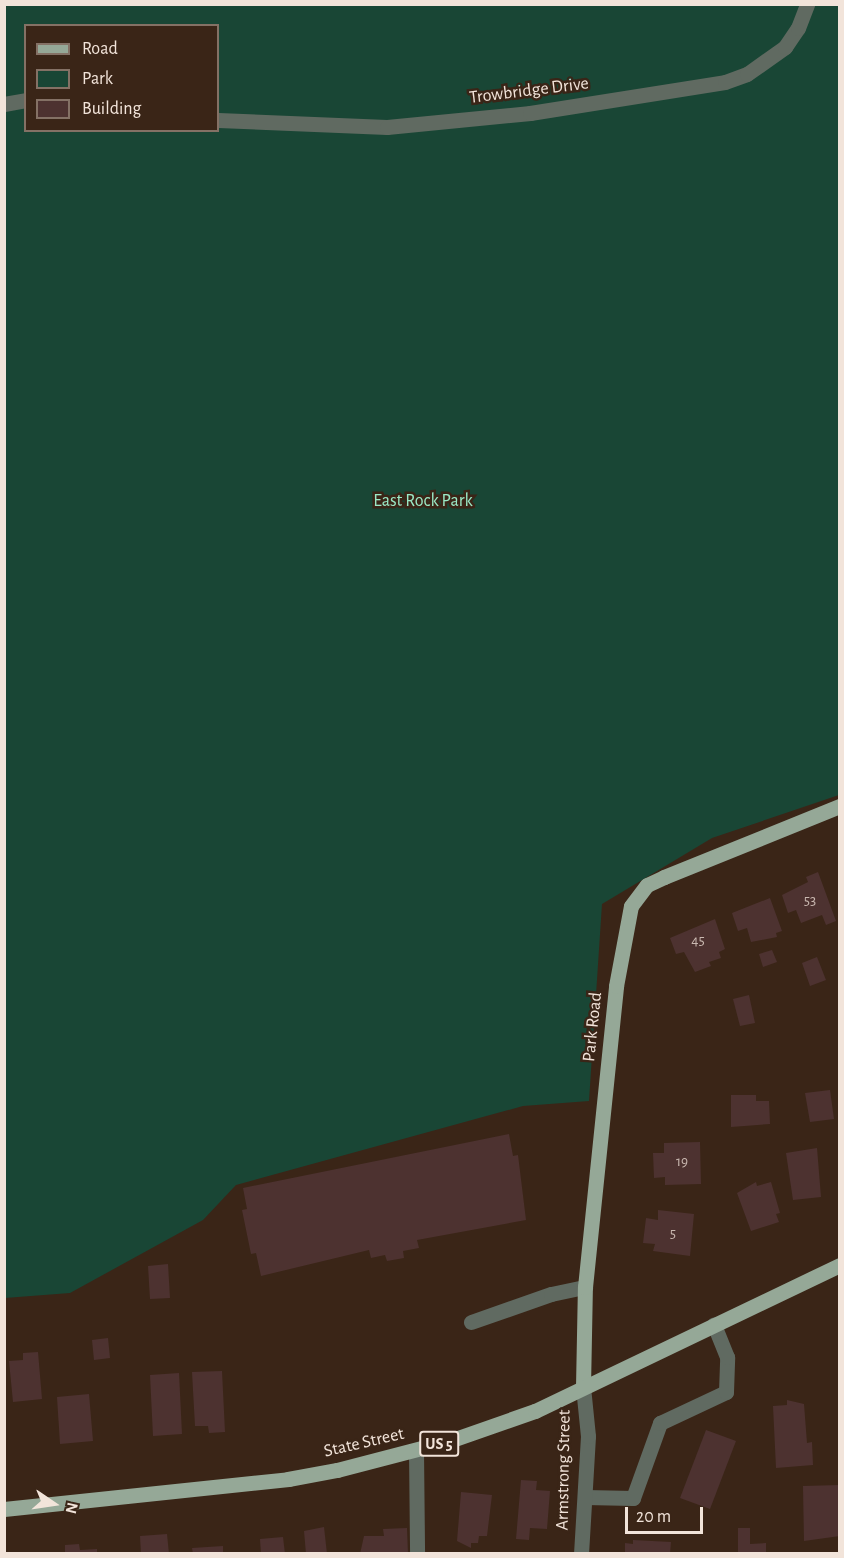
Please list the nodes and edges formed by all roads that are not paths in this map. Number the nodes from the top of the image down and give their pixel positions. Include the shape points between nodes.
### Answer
1 (807, 4) edge
2 (24, 100) edge
3 (4, 104) edge
4 (219, 120) edge
5 (840, 806) edge
6 (840, 1265) edge
7 (585, 1287) junction
8 (471, 1322) dead end
9 (714, 1324) junction
10 (583, 1387) junction
11 (416, 1450) junction
12 (585, 1497) junction
13 (4, 1509) edge
14 (417, 1554) edge
15 (580, 1554) edge

1 - 4 street, Trowbridge Drive via 785,47 747,74 725,82 530,112 387,127 330,128
2 - 3 street
5 - 7 main road, Park Road via 664,877 636,896 627,920 620,961
6 - 9 main road, State Street / US 5
7 - 8 street via 551,1294
7 - 10 main road, Park Road
9 - 10 main road, State Street / US 5
9 - 12 street via 727,1357 726,1392 660,1423 633,1498
10 - 11 main road, State Street / US 5 via 535,1411
10 - 12 street, Armstrong Street via 588,1436
11 - 13 main road, State Street / US 5 via 288,1479
11 - 14 street
12 - 15 street, Armstrong Street

